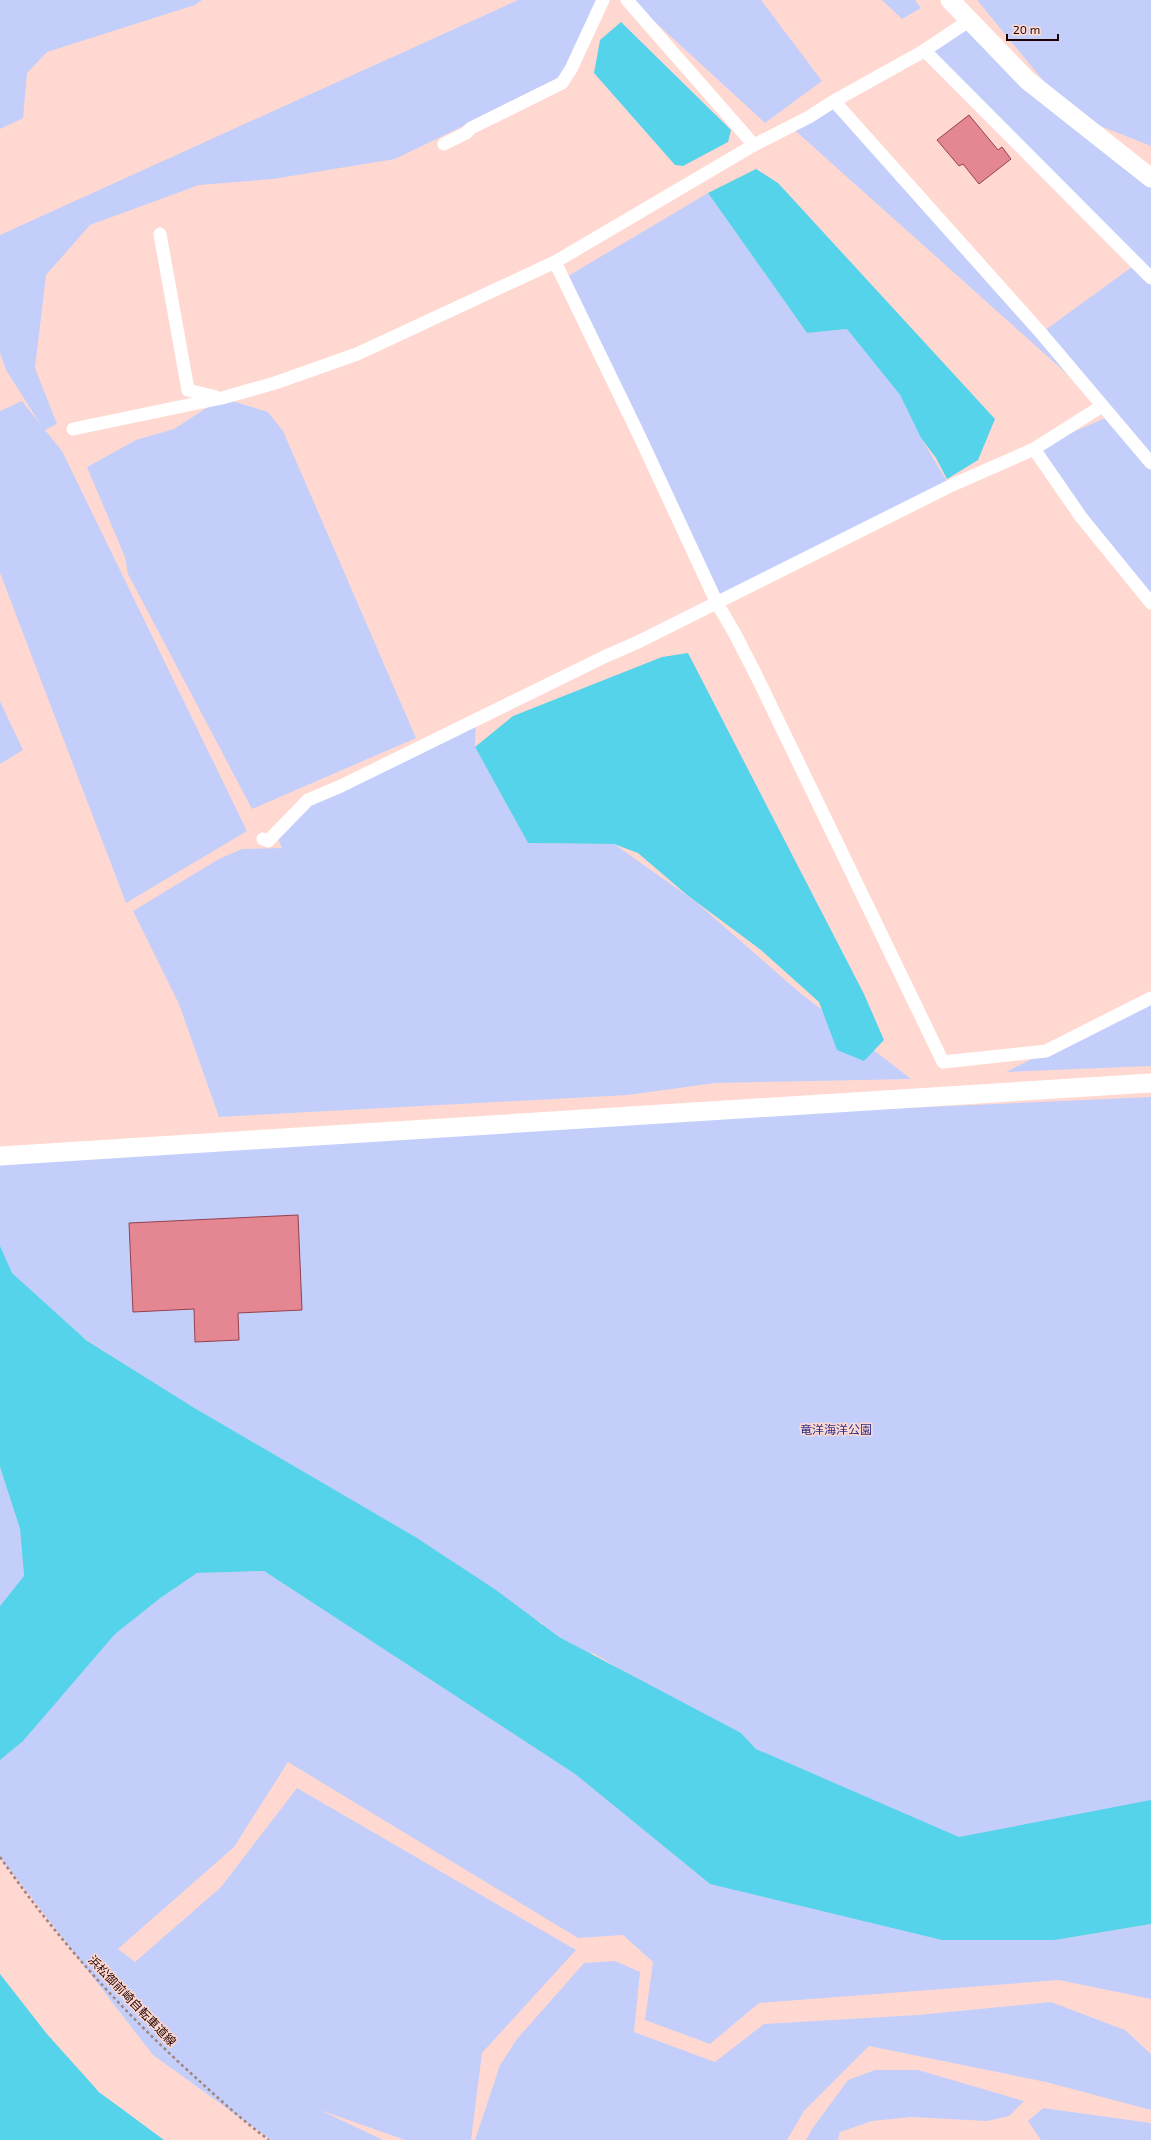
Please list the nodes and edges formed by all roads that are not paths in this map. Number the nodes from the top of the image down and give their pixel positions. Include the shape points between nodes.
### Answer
1 (603, 0) edge
2 (627, 0) edge
3 (950, 0) edge
4 (970, 20) junction
5 (925, 50) junction
6 (834, 100) junction
7 (444, 144) dead end
8 (754, 145) junction
9 (1151, 178) edge
10 (160, 234) dead end
11 (555, 262) junction
12 (1151, 278) edge
13 (222, 398) junction
14 (1102, 406) junction
15 (73, 429) dead end
16 (1034, 449) junction
17 (1151, 463) edge
18 (717, 603) junction
19 (1151, 604) edge
20 (263, 839) dead end
21 (1151, 998) edge
22 (1151, 1083) edge
23 (0, 1156) edge

1 - 7 street via 562,83
2 - 8 street
3 - 4 street
4 - 5 street
4 - 9 street via 1027,80
5 - 6 street
5 - 12 street
6 - 8 street via 809,117
6 - 14 street
8 - 11 street
10 - 13 street via 188,390
11 - 13 street via 357,354 275,383
11 - 18 street
13 - 15 street
14 - 16 street
14 - 17 street
16 - 18 street via 950,486
16 - 19 street via 1081,517
18 - 20 street via 308,800 268,841
18 - 21 street via 758,680 943,1062 1046,1051
22 - 23 street

